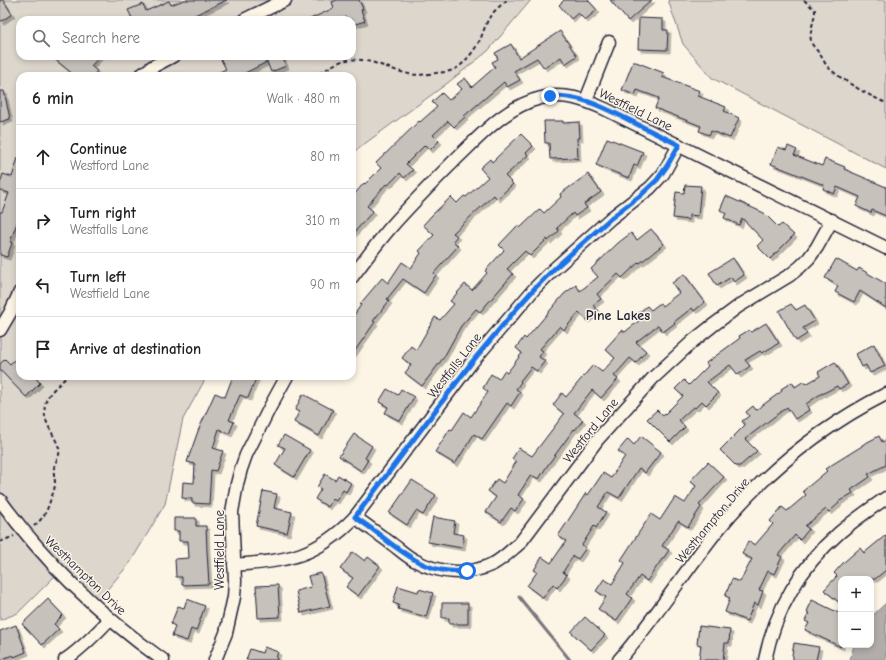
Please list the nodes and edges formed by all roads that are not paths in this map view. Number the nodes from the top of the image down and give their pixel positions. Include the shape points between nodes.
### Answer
1 (285, 0) edge
2 (252, 16) edge
3 (608, 42) dead end
4 (165, 60) edge
5 (145, 72) edge
6 (586, 100) junction
7 (679, 145) junction
8 (832, 220) junction
9 (886, 248) edge
10 (356, 272) edge
11 (16, 301) edge
12 (0, 330) edge
13 (285, 380) edge
14 (886, 394) edge
15 (886, 498) edge
16 (0, 500) edge
17 (355, 517) junction
18 (234, 565) junction
19 (110, 619) junction
20 (66, 660) edge
21 (163, 660) edge
22 (215, 660) edge
23 (619, 660) edge
24 (765, 660) edge

1 - 2 street
3 - 6 street
4 - 5 street
6 - 7 street, Westfield Lane
6 - 10 street, Westfield Lane via 559,96 541,98 522,105 504,116 413,203
7 - 8 street, Westfield Lane
7 - 17 street, Westfalls Lane via 662,174 650,188 611,218 531,293 472,362
8 - 9 street, Westfield Lane
8 - 17 street, Westford Lane via 818,247 800,267 716,322 653,378 598,439 520,543 494,563 481,569 454,572 426,566
11 - 12 street
13 - 18 street, Westfield Lane via 241,469 232,512
14 - 23 street, Westhampton Drive via 823,431 761,484 717,531
15 - 24 street via 839,533 802,573 777,618
16 - 19 street, Westhampton Drive via 23,531 64,576
17 - 18 street, Westfalls Lane via 335,536 312,550 282,560
18 - 22 street, Westfield Lane via 234,597 230,617
19 - 20 street
19 - 21 street, Westhampton Drive

